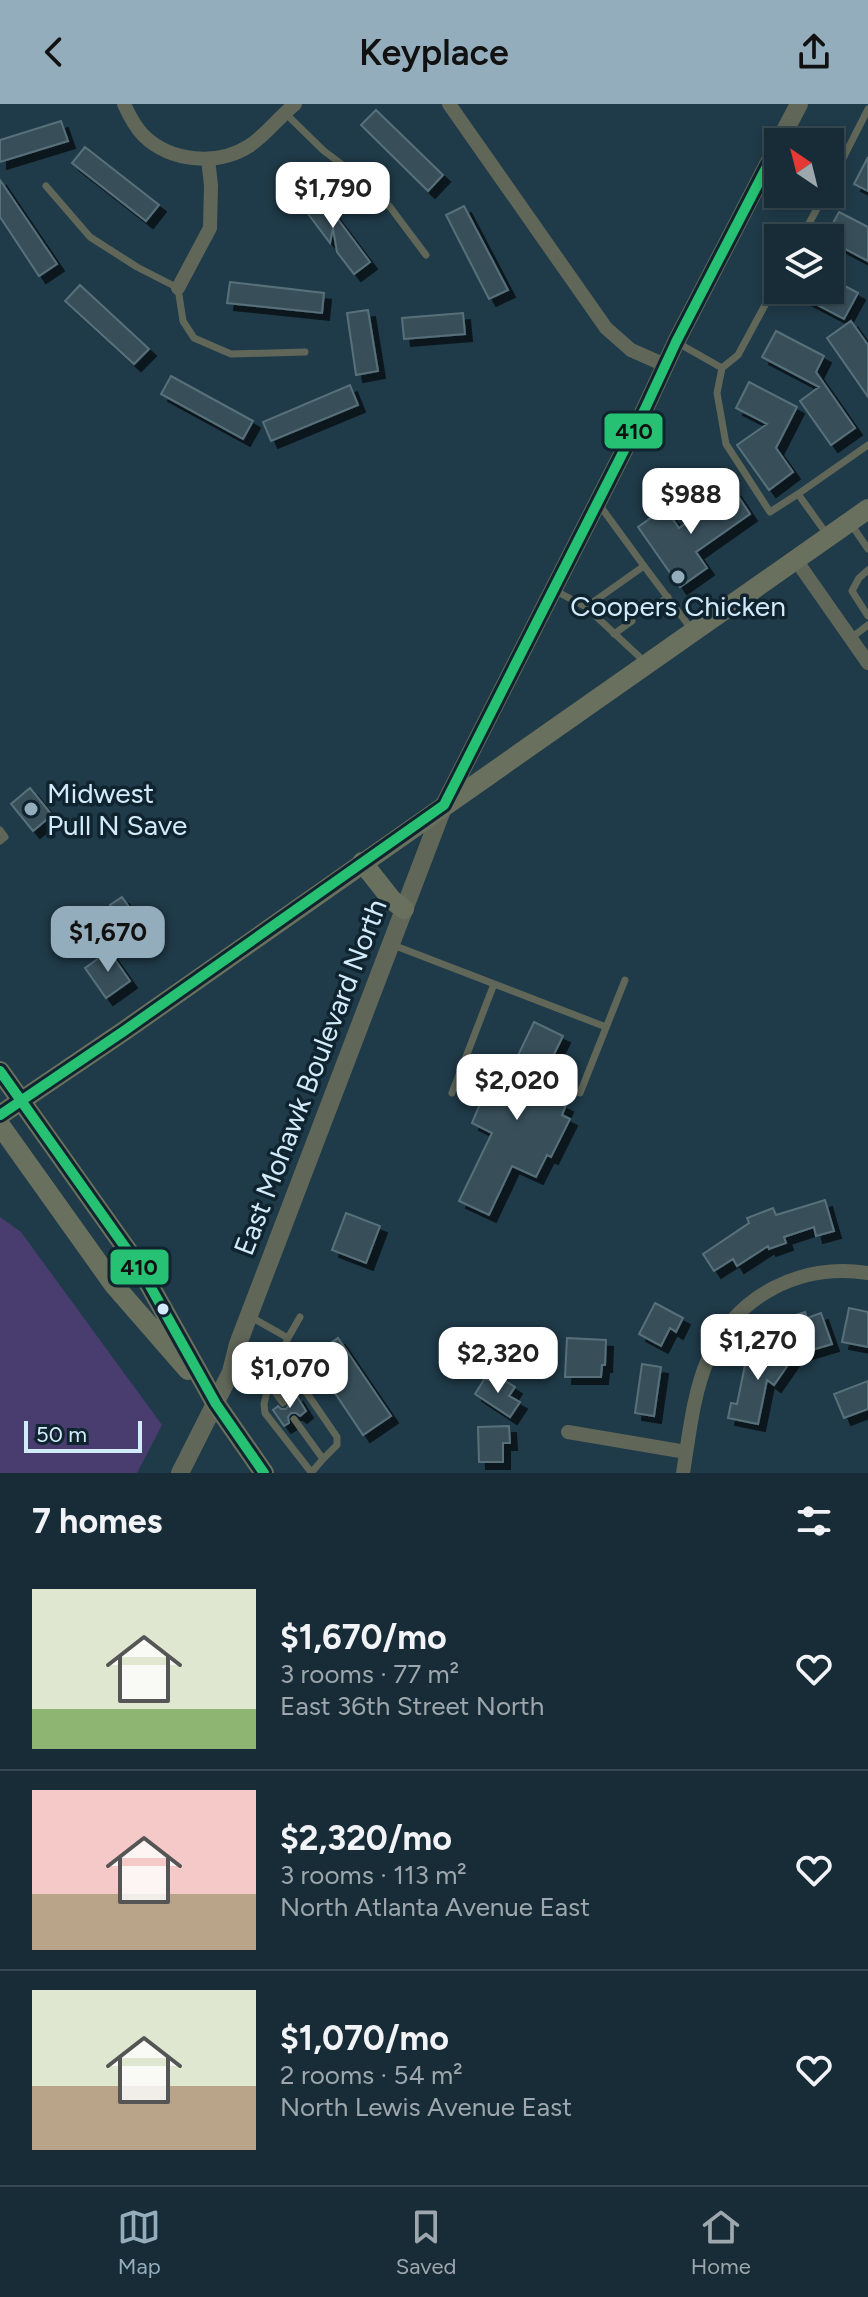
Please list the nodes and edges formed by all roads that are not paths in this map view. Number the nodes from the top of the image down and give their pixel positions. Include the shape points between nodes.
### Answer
1 (124, 104) edge
2 (449, 104) edge
3 (799, 104) edge
4 (290, 108) edge
5 (868, 109) edge
6 (787, 128) edge
7 (844, 156) edge
8 (208, 159) junction
9 (764, 172) edge
10 (46, 186) dead end
11 (426, 255) dead end
12 (178, 288) junction
13 (766, 304) edge
14 (676, 342) junction
15 (305, 352) dead end
16 (665, 365) junction
17 (722, 368) junction
18 (868, 445) edge
19 (798, 494) junction
20 (597, 502) junction
21 (868, 509) edge
22 (849, 522) junction
23 (829, 537) junction
24 (868, 549) edge
25 (796, 560) junction
26 (644, 566) junction
27 (868, 570) edge
28 (553, 589) junction
29 (668, 597) junction
30 (586, 607) junction
31 (648, 611) dead end
32 (868, 614) edge
33 (632, 621) dead end
34 (868, 625) edge
35 (693, 632) junction
36 (614, 634) junction
37 (851, 638) junction
38 (868, 663) edge
39 (647, 664) junction
40 (444, 805) junction
41 (0, 830) edge
42 (0, 841) edge
43 (362, 862) junction
44 (404, 909) junction
45 (391, 944) junction
46 (625, 980) dead end
47 (494, 984) junction
48 (606, 1027) junction
49 (0, 1071) edge
50 (452, 1093) dead end
51 (580, 1093) dead end
52 (21, 1101) junction
53 (0, 1115) edge
54 (0, 1125) edge
55 (868, 1273) edge
56 (249, 1316) junction
57 (300, 1317) dead end
58 (288, 1338) junction
59 (280, 1354) junction
60 (269, 1383) junction
61 (283, 1403) dead end
62 (216, 1404) junction
63 (294, 1419) dead end
64 (568, 1432) dead end
65 (686, 1452) junction
66 (323, 1459) junction
67 (180, 1473) edge
68 (264, 1473) edge
69 (311, 1473) edge
70 (683, 1473) edge

1 - 8 street via 157,146
2 - 16 street via 606,328 631,350
3 - 6 street, East Mohawk Boulevard North
4 - 8 street via 252,144
4 - 11 lane via 324,151 390,207
5 - 7 lane
8 - 12 street via 210,228
9 - 14 street, East Mohawk Boulevard North
10 - 12 lane via 90,237
12 - 15 lane via 183,321 194,338 231,354
13 - 17 lane via 738,355
14 - 16 street, East Mohawk Boulevard North
14 - 17 lane
16 - 20 street, East Mohawk Boulevard North
17 - 19 lane via 717,393 726,444 770,512
18 - 19 lane
19 - 23 lane
20 - 26 lane
20 - 28 street, East Mohawk Boulevard North
21 - 22 main road
22 - 23 main road
22 - 24 lane
23 - 25 main road
25 - 35 main road
25 - 37 street
26 - 29 lane
26 - 30 lane
27 - 32 lane via 852,591
28 - 30 lane
28 - 40 street, East Mohawk Boulevard North
29 - 31 lane
29 - 35 lane
30 - 36 lane
33 - 36 lane
34 - 37 lane
35 - 39 main road
36 - 39 lane
37 - 38 street
39 - 40 main road
40 - 43 main road
40 - 44 street, East Mohawk Boulevard North
41 - 42 lane via 5,837
43 - 44 main road
43 - 52 main road
44 - 45 street, East Mohawk Boulevard North
45 - 47 lane
45 - 56 street, East Mohawk Boulevard North
46 - 48 lane
47 - 48 lane
47 - 50 lane
48 - 51 lane
49 - 52 main road
52 - 53 main road
52 - 62 main road via 140,1268
54 - 62 main road via 114,1285
55 - 65 street via 833,1270 801,1276 765,1292 729,1324 699,1385
56 - 58 lane
56 - 62 street, East Mohawk Boulevard North
57 - 58 lane
58 - 59 lane
59 - 60 lane
59 - 66 lane via 337,1437 337,1445
60 - 61 lane
60 - 69 lane via 265,1413
62 - 67 street, East Mohawk Boulevard North
62 - 68 main road
63 - 66 lane
64 - 65 street
65 - 70 street
66 - 69 lane

